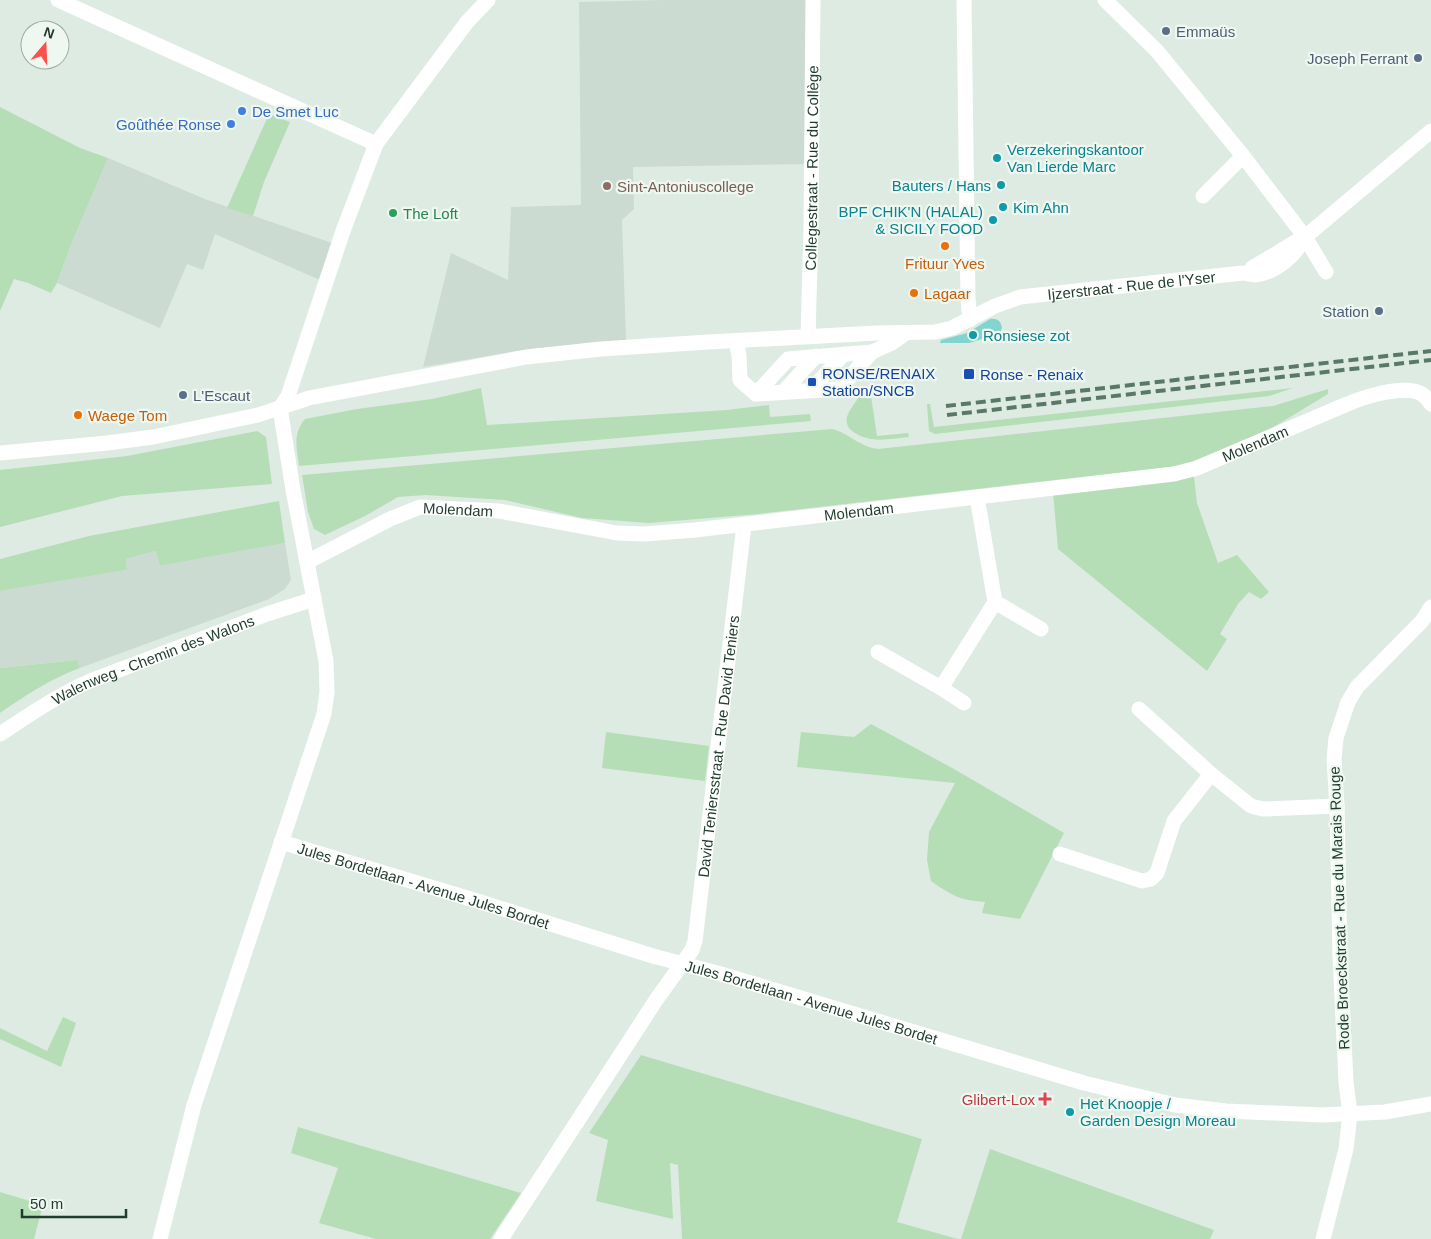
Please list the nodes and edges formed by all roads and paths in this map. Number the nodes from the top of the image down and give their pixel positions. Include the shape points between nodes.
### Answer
1 (58, 0) edge
2 (813, 0) edge
3 (964, 0) edge
4 (1106, 0) edge
5 (482, 1) edge
6 (1431, 132) edge
7 (376, 144) junction
8 (1243, 156) junction
9 (1203, 196) dead end
10 (1305, 238) junction
11 (1326, 272) dead end
12 (970, 320) junction
13 (906, 333) junction
14 (808, 336) junction
15 (736, 341) junction
16 (837, 355) junction
17 (790, 392) junction
18 (1431, 404) edge
19 (280, 408) junction
20 (0, 453) edge
21 (977, 497) junction
22 (744, 525) junction
23 (307, 562) junction
24 (314, 599) junction
25 (995, 602) junction
26 (1431, 607) edge
27 (1041, 630) dead end
28 (878, 652) dead end
29 (941, 688) junction
30 (964, 703) dead end
31 (1139, 709) dead end
32 (0, 734) edge
33 (1212, 774) junction
34 (1336, 806) junction
35 (280, 842) junction
36 (1060, 854) dead end
37 (683, 963) junction
38 (1431, 1104) edge
39 (1350, 1114) junction
40 (160, 1239) edge
41 (501, 1239) edge
42 (1323, 1239) edge

1 - 7 street
2 - 14 street, Collegestraat - Rue du Collège
3 - 12 street
4 - 8 street via 1158,51
5 - 7 street
6 - 10 street, Ijzerstraat - Rue de l'Yser
7 - 19 street via 288,396
8 - 9 street
8 - 10 street
10 - 11 street
10 - 12 street, Ijzerstraat - Rue de l'Yser via 1300,249 1287,261 1255,274 1020,297
12 - 13 street, Ijzerstraat - Rue de l'Yser via 935,332
13 - 14 street, Ijzerstraat - Rue de l'Yser
13 - 16 street via 892,343
14 - 15 street, Ijzerstraat - Rue de l'Yser
15 - 17 street via 740,380
15 - 19 street, Ijzerstraat - Rue de l'Yser via 526,357 309,398
16 - 17 street
16 - 17 street
16 - 17 street
18 - 21 street, Molendam via 1421,393 1397,391 1351,402 1197,468 1174,474
19 - 20 street, Ijzerstraat - Rue de l'Yser via 153,437
19 - 23 street
21 - 22 street, Molendam
21 - 25 street
22 - 23 street, Molendam via 645,534 617,533 499,510 420,507
22 - 37 street, David Teniersstraat - Rue David Teniers via 697,933 692,950
23 - 24 street
24 - 32 street, Walenweg - Chemin des Walons via 83,684
24 - 35 street via 326,660 324,714
25 - 27 street
25 - 29 street
26 - 34 street, Rode Broeckstraat - Rue du Marais Rouge via 1422,621 1357,687 1348,702 1336,738
28 - 29 street
29 - 30 street
31 - 33 street
33 - 34 street via 1251,806 1264,810
33 - 36 street via 1174,821 1157,873 1150,879 1142,880
34 - 39 street, Rode Broeckstraat - Rue du Marais Rouge via 1340,957
35 - 37 street, Jules Bordetlaan - Avenue Jules Bordet
35 - 40 street via 194,1105
37 - 39 street, Jules Bordetlaan - Avenue Jules Bordet via 1084,1083 1166,1102 1226,1111
37 - 41 street, David Teniersstraat - Rue David Teniers
38 - 39 street, Jules Bordetlaan - Avenue Jules Bordet
39 - 42 street, Rode Broeckstraat - Rue du Marais Rouge via 1346,1149

